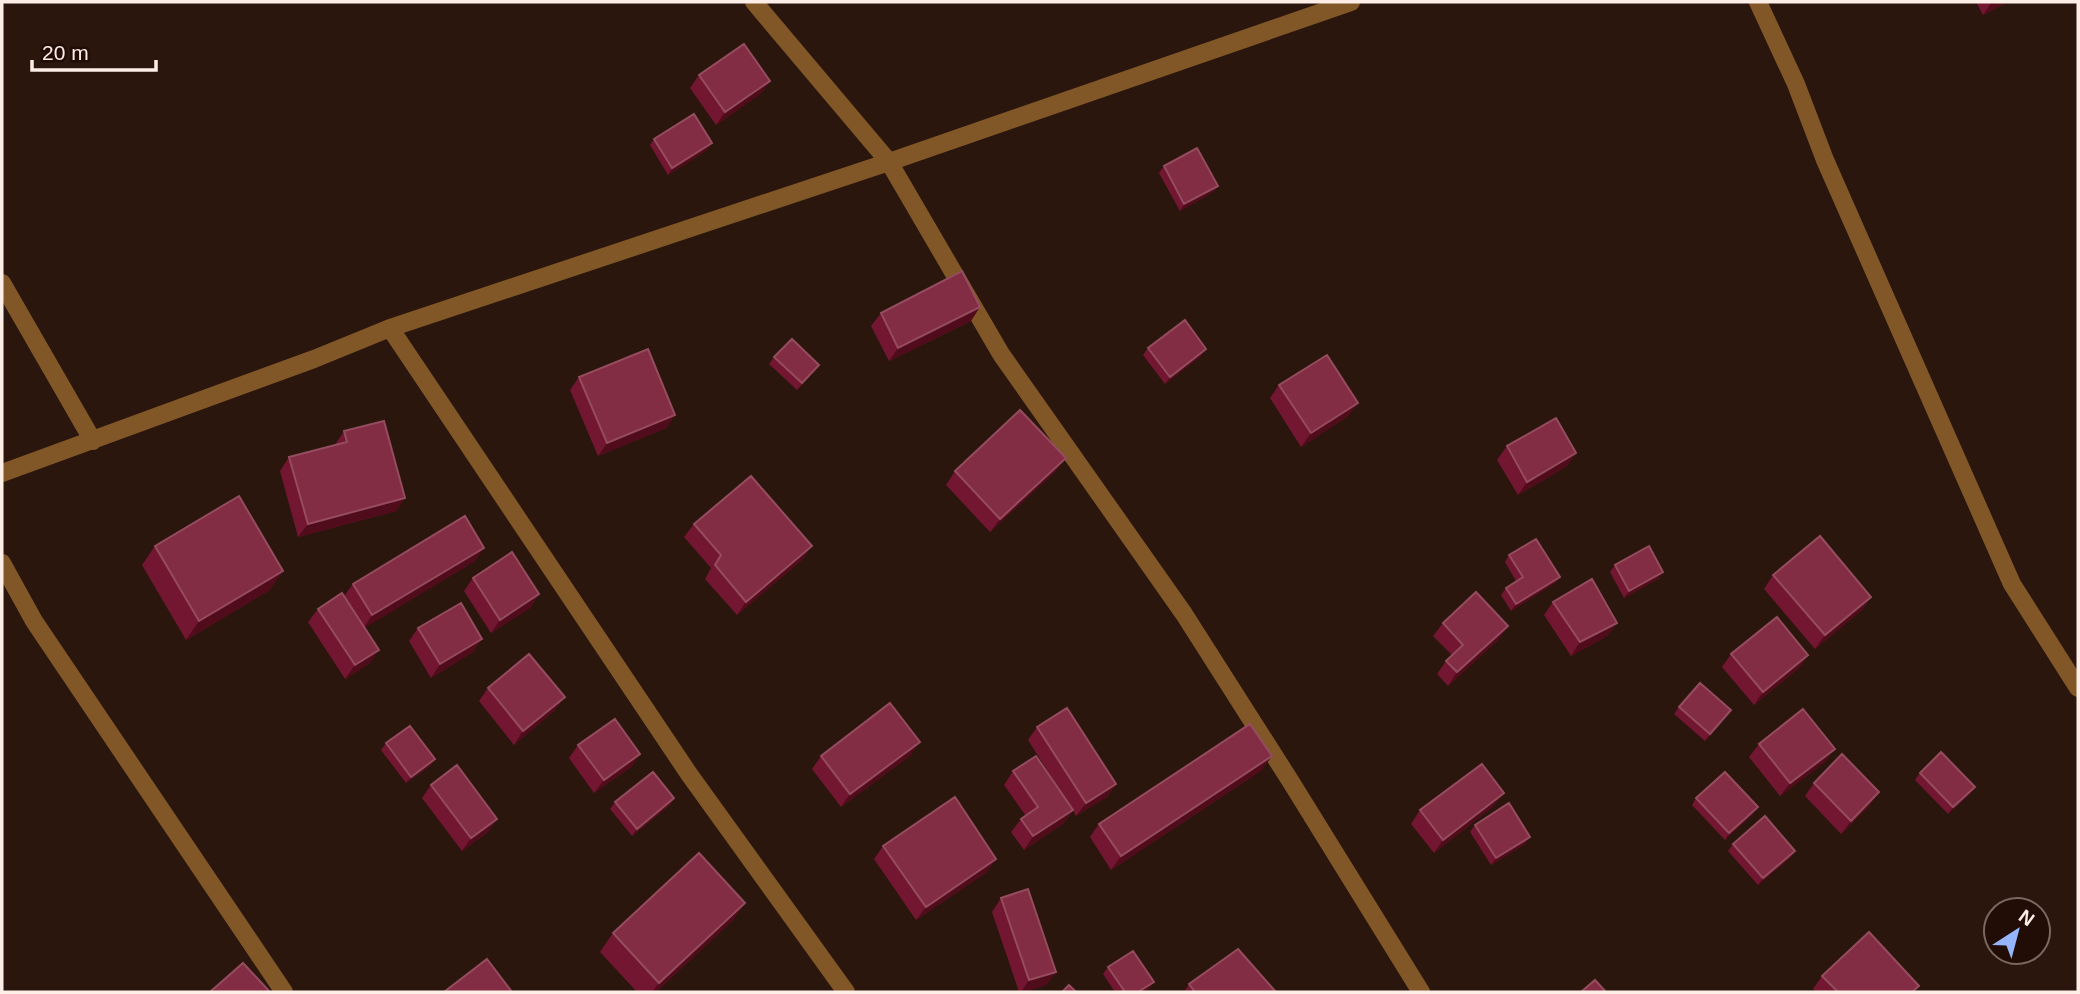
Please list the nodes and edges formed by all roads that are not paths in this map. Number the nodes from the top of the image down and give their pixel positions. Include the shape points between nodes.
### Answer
1 (754, 2) edge
2 (1351, 2) edge
3 (1758, 2) edge
4 (889, 162) junction
5 (2, 283) edge
6 (390, 328) junction
7 (93, 441) junction
8 (2, 473) edge
9 (2, 563) edge
10 (2078, 688) edge
11 (284, 992) edge
12 (846, 992) edge
13 (1421, 992) edge

1 - 4 street
2 - 4 street
3 - 10 street via 2012,584
4 - 6 street
4 - 13 street via 1001,354 1184,614
5 - 7 street
6 - 7 street
6 - 12 street via 689,774
7 - 8 street
9 - 11 street via 34,621

